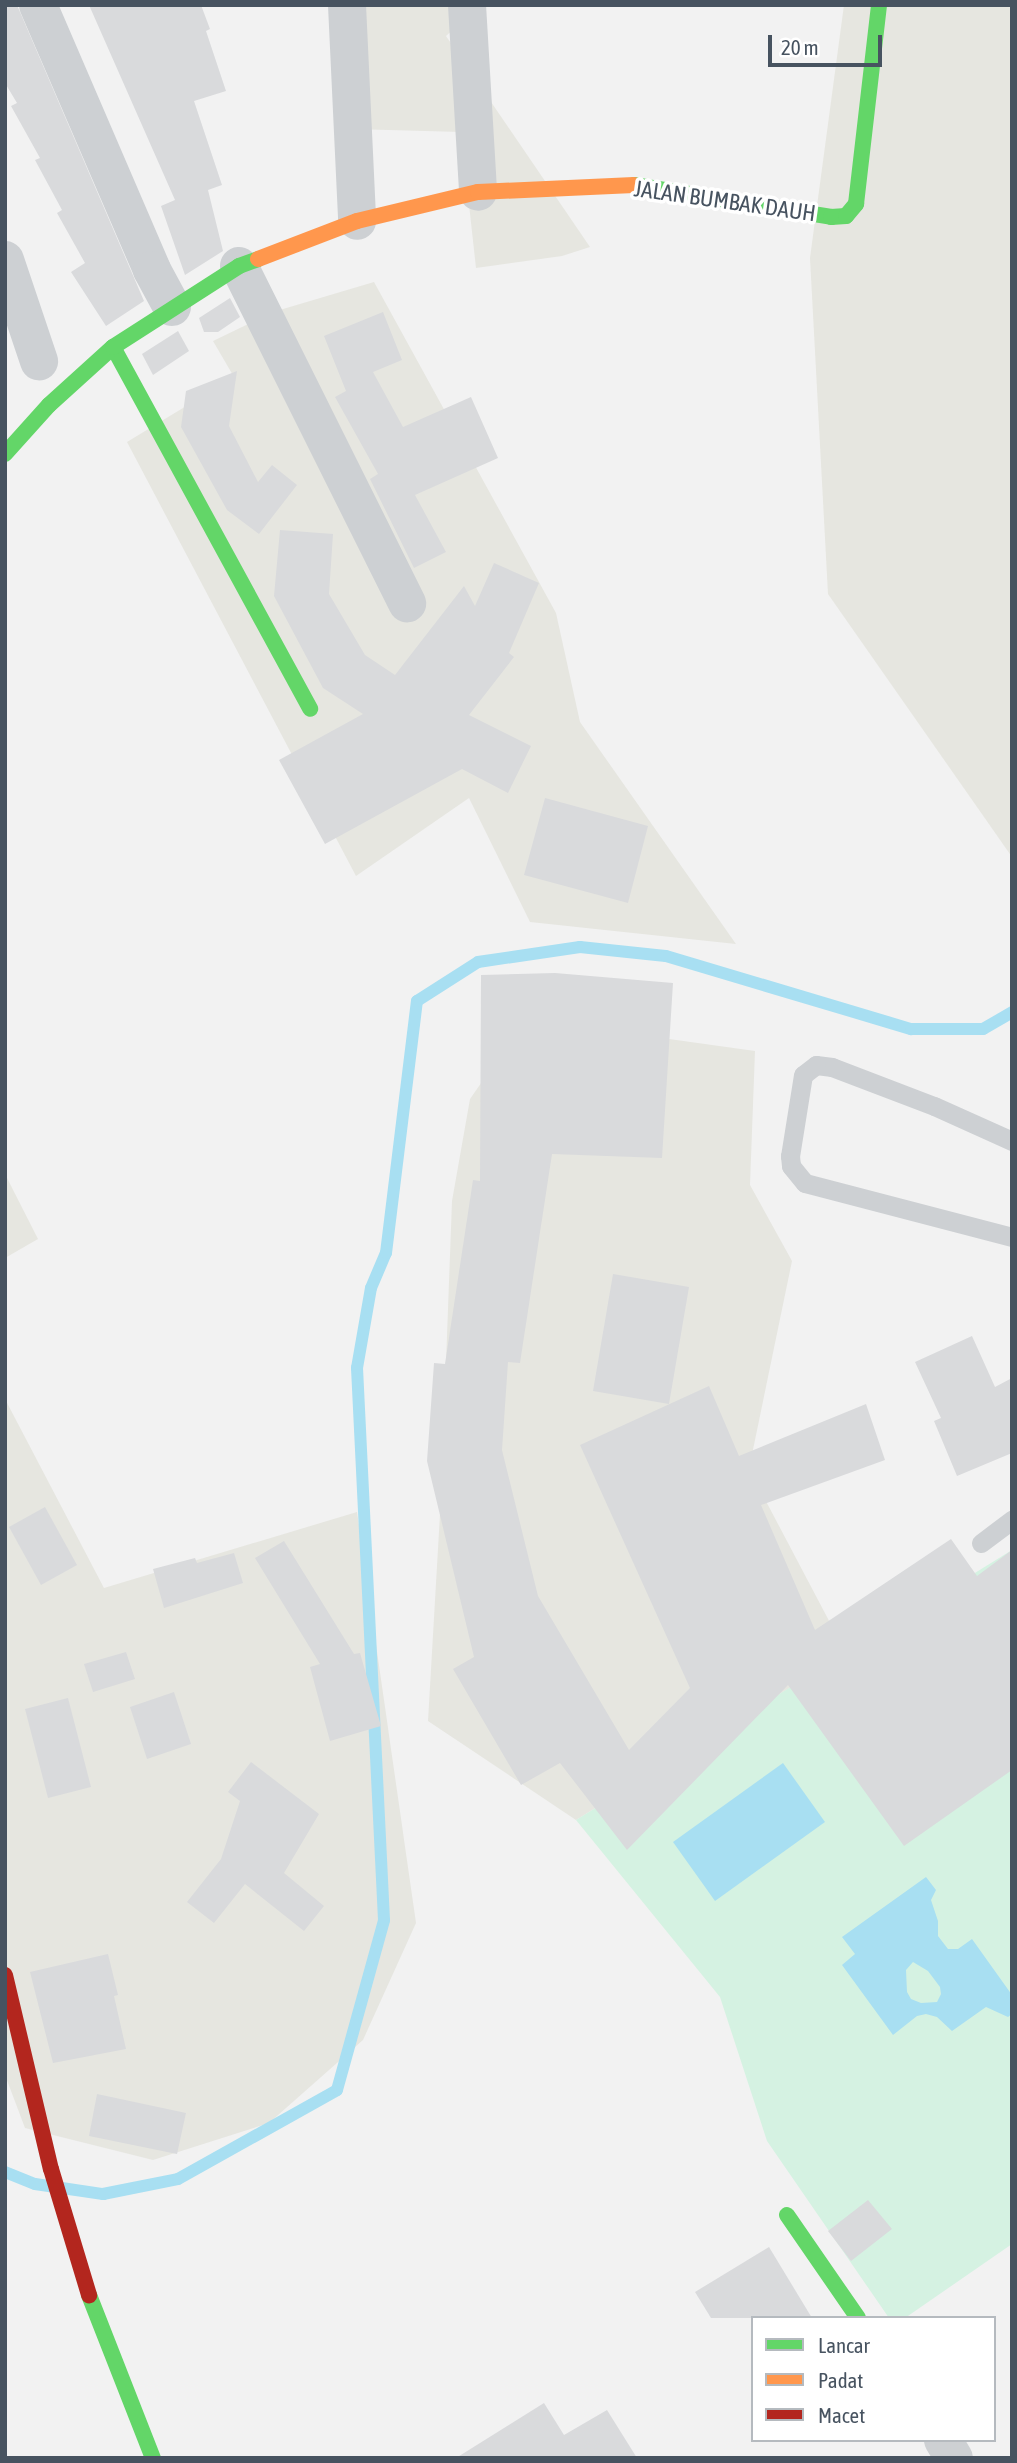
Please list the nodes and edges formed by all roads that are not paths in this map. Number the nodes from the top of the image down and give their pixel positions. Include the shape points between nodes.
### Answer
1 (38, 5) edge
2 (346, 5) edge
3 (467, 5) edge
4 (879, 5) edge
5 (478, 192) junction
6 (357, 221) junction
7 (5, 260) edge
8 (239, 266) junction
9 (172, 307) junction
10 (113, 347) junction
11 (39, 361) dead end
12 (5, 454) edge
13 (407, 603) dead end
14 (310, 709) dead end
15 (1012, 1141) edge
16 (1012, 1237) edge
17 (1012, 1520) edge
18 (981, 1543) dead end
19 (5, 1975) edge
20 (787, 2215) dead end
21 (857, 2316) edge
22 (944, 2442) edge
23 (153, 2458) edge
24 (954, 2458) edge

1 - 9 street
2 - 6 street
3 - 5 street
4 - 5 street, JALAN BUMBAK DAUH via 856,204 845,216 635,185
5 - 6 street, JALAN BUMBAK DAUH
6 - 8 street, JALAN BUMBAK DAUH
7 - 11 street
8 - 9 street, JALAN BUMBAK DAUH
8 - 13 street
9 - 10 street, JALAN BUMBAK DAUH
10 - 12 street, JALAN BUMBAK DAUH via 49,405
10 - 14 street
15 - 16 lane via 933,1106 816,1065 803,1075 790,1156 791,1166 805,1183
17 - 18 lane
19 - 23 street via 51,2169 89,2296
20 - 21 street
22 - 24 street

